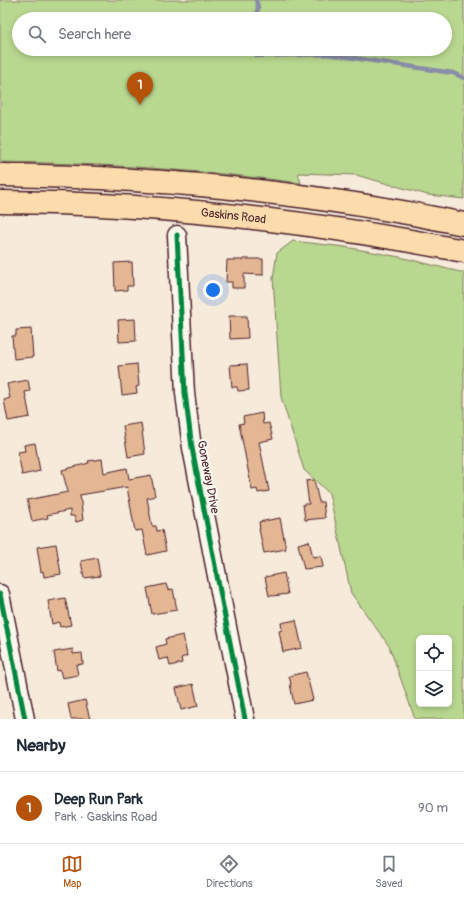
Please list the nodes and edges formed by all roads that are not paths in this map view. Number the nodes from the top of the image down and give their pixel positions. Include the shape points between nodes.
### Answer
1 (0, 175) edge
2 (0, 202) edge
3 (464, 224) edge
4 (177, 235) dead end
5 (464, 251) edge
6 (0, 594) edge
7 (25, 719) edge
8 (246, 719) edge

1 - 3 main road via 98,178 209,186 368,206
2 - 5 main road, Gaskins Road via 157,208 255,218 355,231
4 - 8 street, Goneway Drive via 185,393 192,448
6 - 7 street

